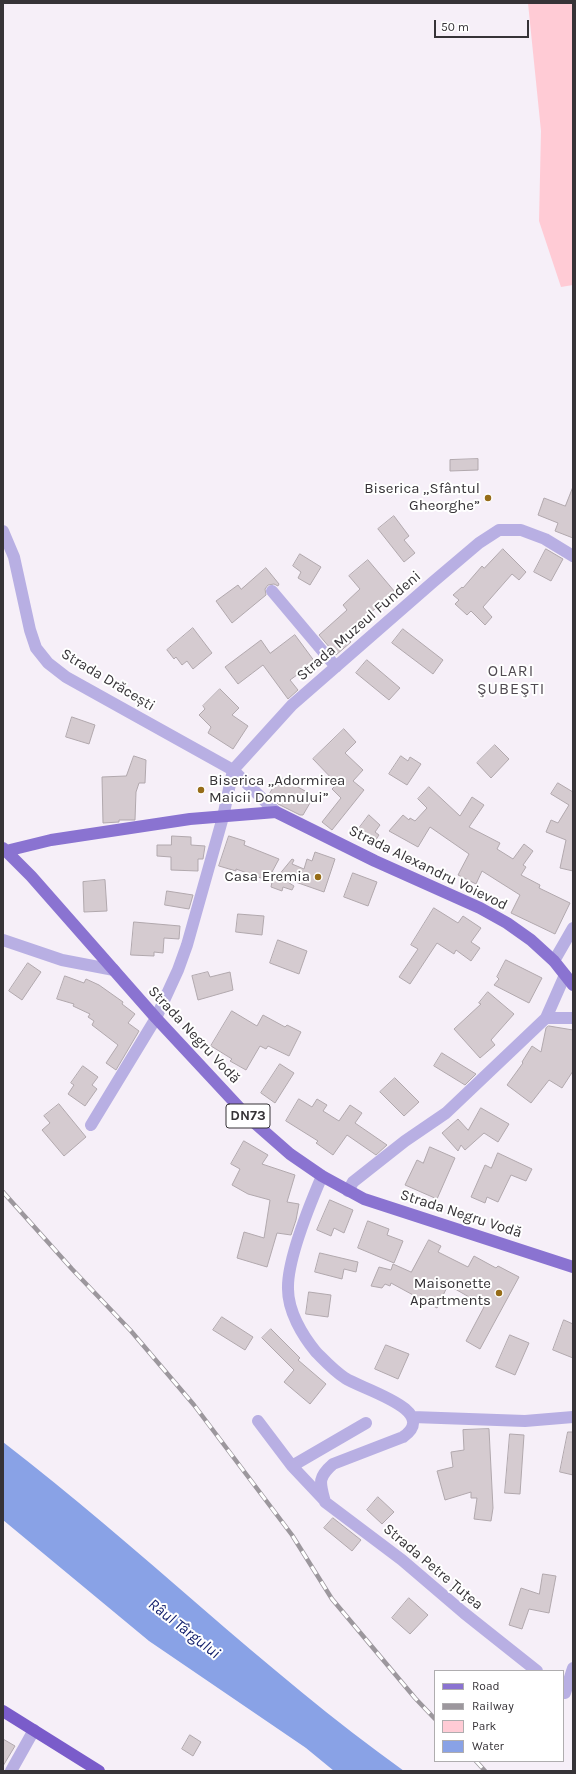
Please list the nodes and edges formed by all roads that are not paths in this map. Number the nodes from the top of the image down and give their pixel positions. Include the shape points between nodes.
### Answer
1 (3, 530) edge
2 (573, 556) edge
3 (272, 592) dead end
4 (336, 667) junction
5 (233, 770) junction
6 (276, 812) junction
7 (223, 817) junction
8 (4, 849) edge
9 (573, 928) edge
10 (3, 940) edge
11 (554, 961) junction
12 (114, 970) junction
13 (565, 975) junction
14 (573, 985) edge
15 (156, 1018) junction
16 (546, 1018) junction
17 (573, 1018) edge
18 (91, 1125) dead end
19 (322, 1176) junction
20 (348, 1191) junction
21 (573, 1267) edge
22 (573, 1418) edge
23 (258, 1421) dead end
24 (413, 1422) junction
25 (366, 1423) dead end
26 (292, 1466) junction
27 (325, 1502) junction
28 (573, 1668) edge
29 (536, 1670) edge
30 (567, 1694) edge
31 (3, 1711) edge
32 (34, 1730) junction
33 (11, 1771) edge
34 (99, 1771) edge

1 - 5 street, Strada Drăcești via 14,557 36,648 48,663 66,677
2 - 4 street, Strada Muzeul Fundeni via 545,539 521,530 499,530 480,543
3 - 4 street
4 - 5 street, Strada Muzeul Fundeni via 292,705
5 - 6 street, Strada Drăcești
5 - 7 street
6 - 7 main road
6 - 11 main road, Strada Alexandru Voievod via 375,861 480,908 531,940
7 - 8 main road via 190,818
7 - 15 street via 187,945
8 - 12 main road, Strada Negru Vodă / DN73
9 - 11 street
10 - 12 street via 62,960
11 - 13 main road, Strada Alexandru Voievod
12 - 15 main road, Strada Negru Vodă / DN73
13 - 14 main road, Strada Alexandru Voievod
13 - 16 street
15 - 18 street
15 - 19 main road, Strada Negru Vodă / DN73 via 249,1118 290,1154
16 - 17 street
16 - 20 street via 446,1113 353,1182
19 - 20 main road, Strada Negru Vodă / DN73
19 - 24 street via 292,1262 288,1288 289,1302 298,1324 315,1350 331,1367 346,1379 404,1407
20 - 21 main road, Strada Negru Vodă / DN73 via 383,1206
22 - 24 street
23 - 26 street, Strada Petre Țuțea
24 - 27 street via 412,1430 403,1437 333,1464 325,1471 320,1481
25 - 26 street
26 - 27 street, Strada Petre Țuțea
27 - 29 street, Strada Petre Țuțea via 402,1560 464,1614
28 - 30 street
31 - 32 highway
32 - 33 street
32 - 34 highway

